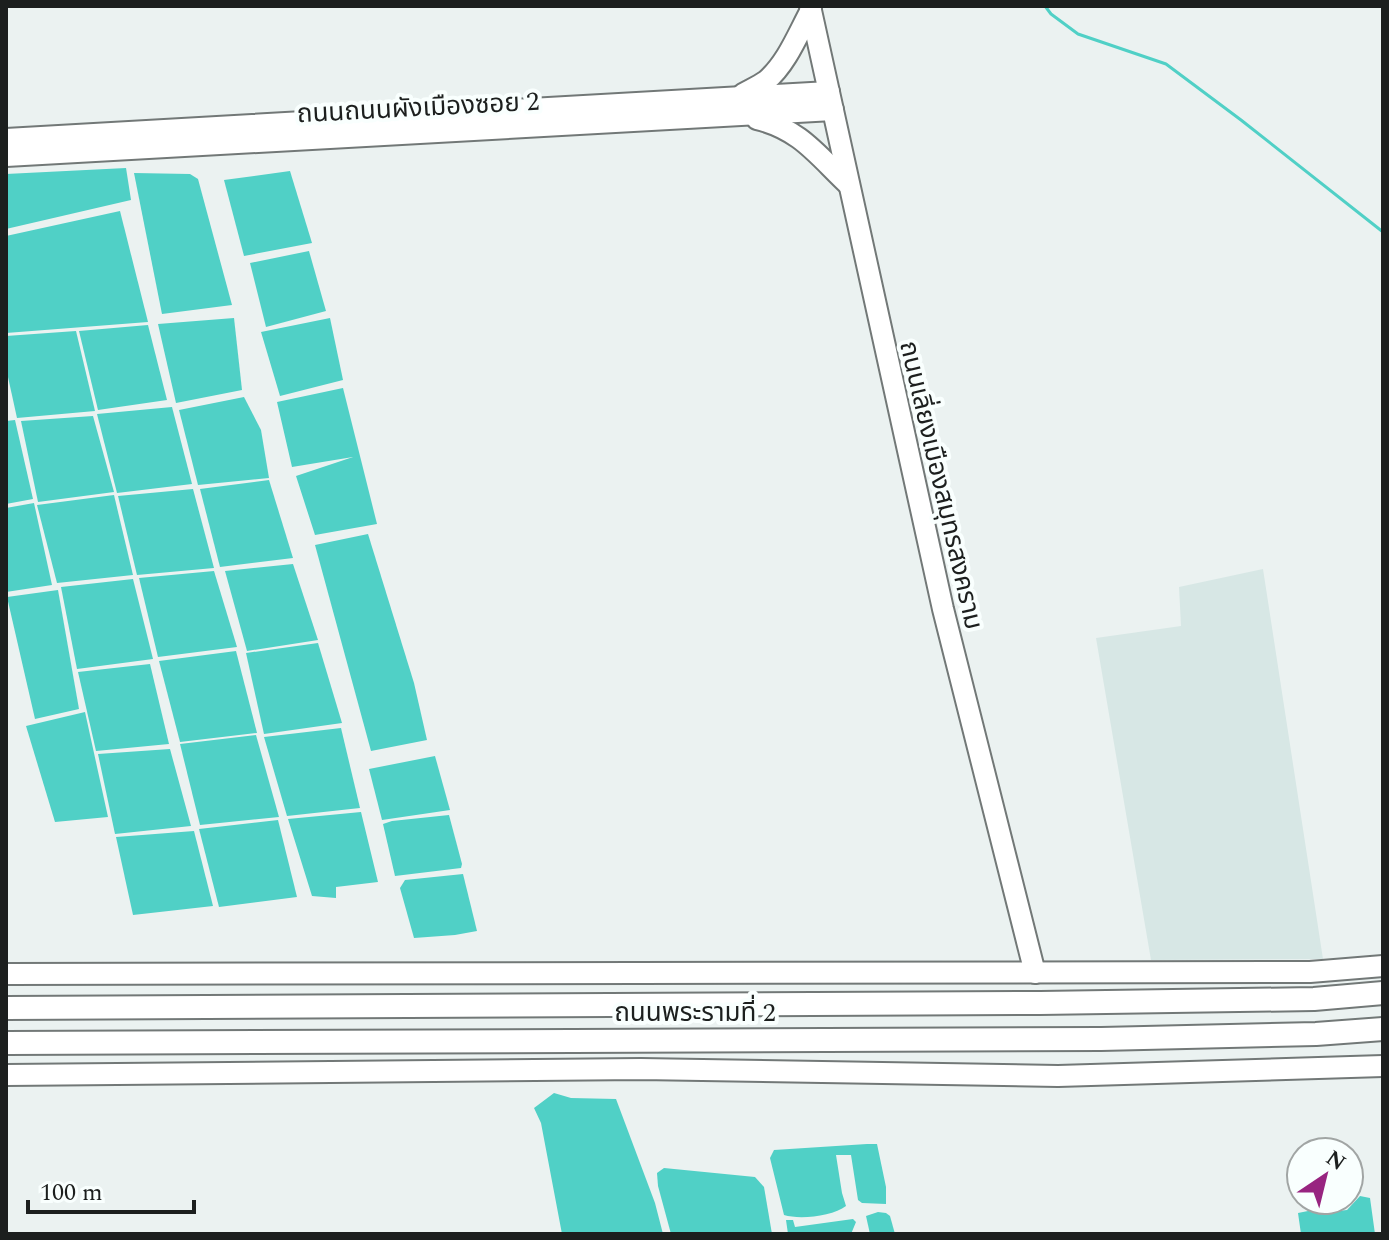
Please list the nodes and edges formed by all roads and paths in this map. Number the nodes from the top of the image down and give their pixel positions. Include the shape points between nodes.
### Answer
1 (810, 8) edge
2 (831, 101) junction
3 (740, 106) junction
4 (698, 109) junction
5 (6, 139) edge
6 (6, 156) edge
7 (849, 185) junction
8 (1383, 966) edge
9 (1035, 973) junction
10 (6, 974) edge
11 (1383, 993) edge
12 (6, 1008) edge
13 (1383, 1029) edge
14 (6, 1043) edge
15 (1383, 1066) edge
16 (6, 1075) edge

1 - 2 main road, ถนนเลี่ยงเมืองสมุทรสงคราม
1 - 3 main road via 788,54
2 - 3 main road, ถนนถนนผังเมืองซอย 2
2 - 7 main road, ถนนเลี่ยงเมืองสมุทรสงคราม
3 - 4 main road, ถนนถนนผังเมืองซอย 2
3 - 7 main road via 804,140
4 - 5 main road, ถนนถนนผังเมืองซอย 2
4 - 6 main road, ถนนถนนผังเมืองซอย 2
7 - 9 main road, ถนนเลี่ยงเมืองสมุทรสงคราม via 946,622
8 - 9 main road, ถนนพระรามที่ 2 via 1310,972
9 - 10 main road, ถนนพระรามที่ 2
11 - 12 highway, ถนนพระรามที่ 2 via 1040,1003
13 - 14 highway, ถนนพระรามที่ 2 via 1101,1039
15 - 16 main road via 1058,1076 641,1069

